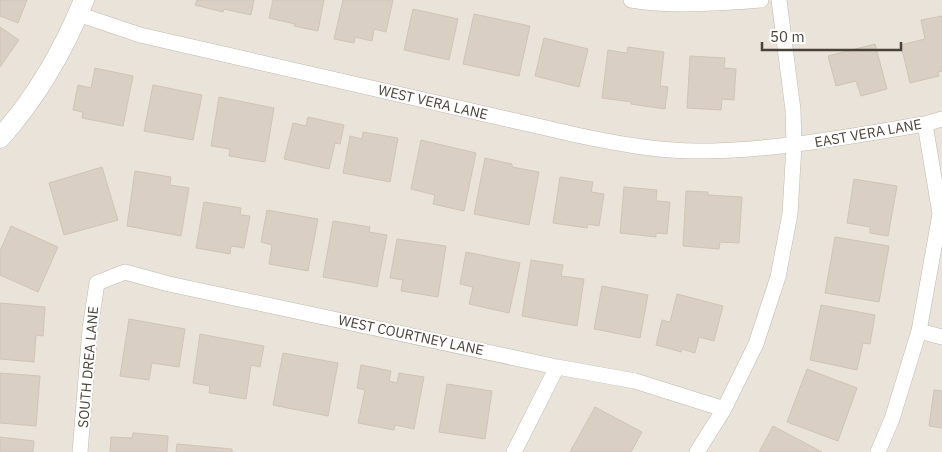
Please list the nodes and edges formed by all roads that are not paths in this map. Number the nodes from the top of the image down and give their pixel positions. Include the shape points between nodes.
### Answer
1 (631, 0) edge
2 (761, 0) edge
3 (779, 0) edge
4 (81, 7) edge
5 (942, 119) edge
6 (925, 124) junction
7 (0, 138) edge
8 (794, 145) junction
9 (97, 283) joint
10 (919, 331) junction
11 (942, 336) edge
12 (557, 366) junction
13 (724, 409) junction
14 (80, 452) edge
15 (514, 452) edge
16 (697, 452) edge
17 (878, 452) edge

1 - 2 street via 679,3
3 - 8 street via 793,110
4 - 7 street via 38,88
4 - 8 street, WEST VERA LANE via 140,35 610,142 698,151
5 - 6 street, EAST VERA LANE
6 - 8 street, EAST VERA LANE
6 - 10 street via 940,214
8 - 13 street via 790,214 778,277 756,344
9 - 12 street, WEST COURTNEY LANE via 125,272
9 - 14 street, SOUTH DREA LANE
10 - 11 street
10 - 17 street via 892,419
12 - 13 street, WEST COURTNEY LANE via 635,381
12 - 15 street
13 - 16 street

